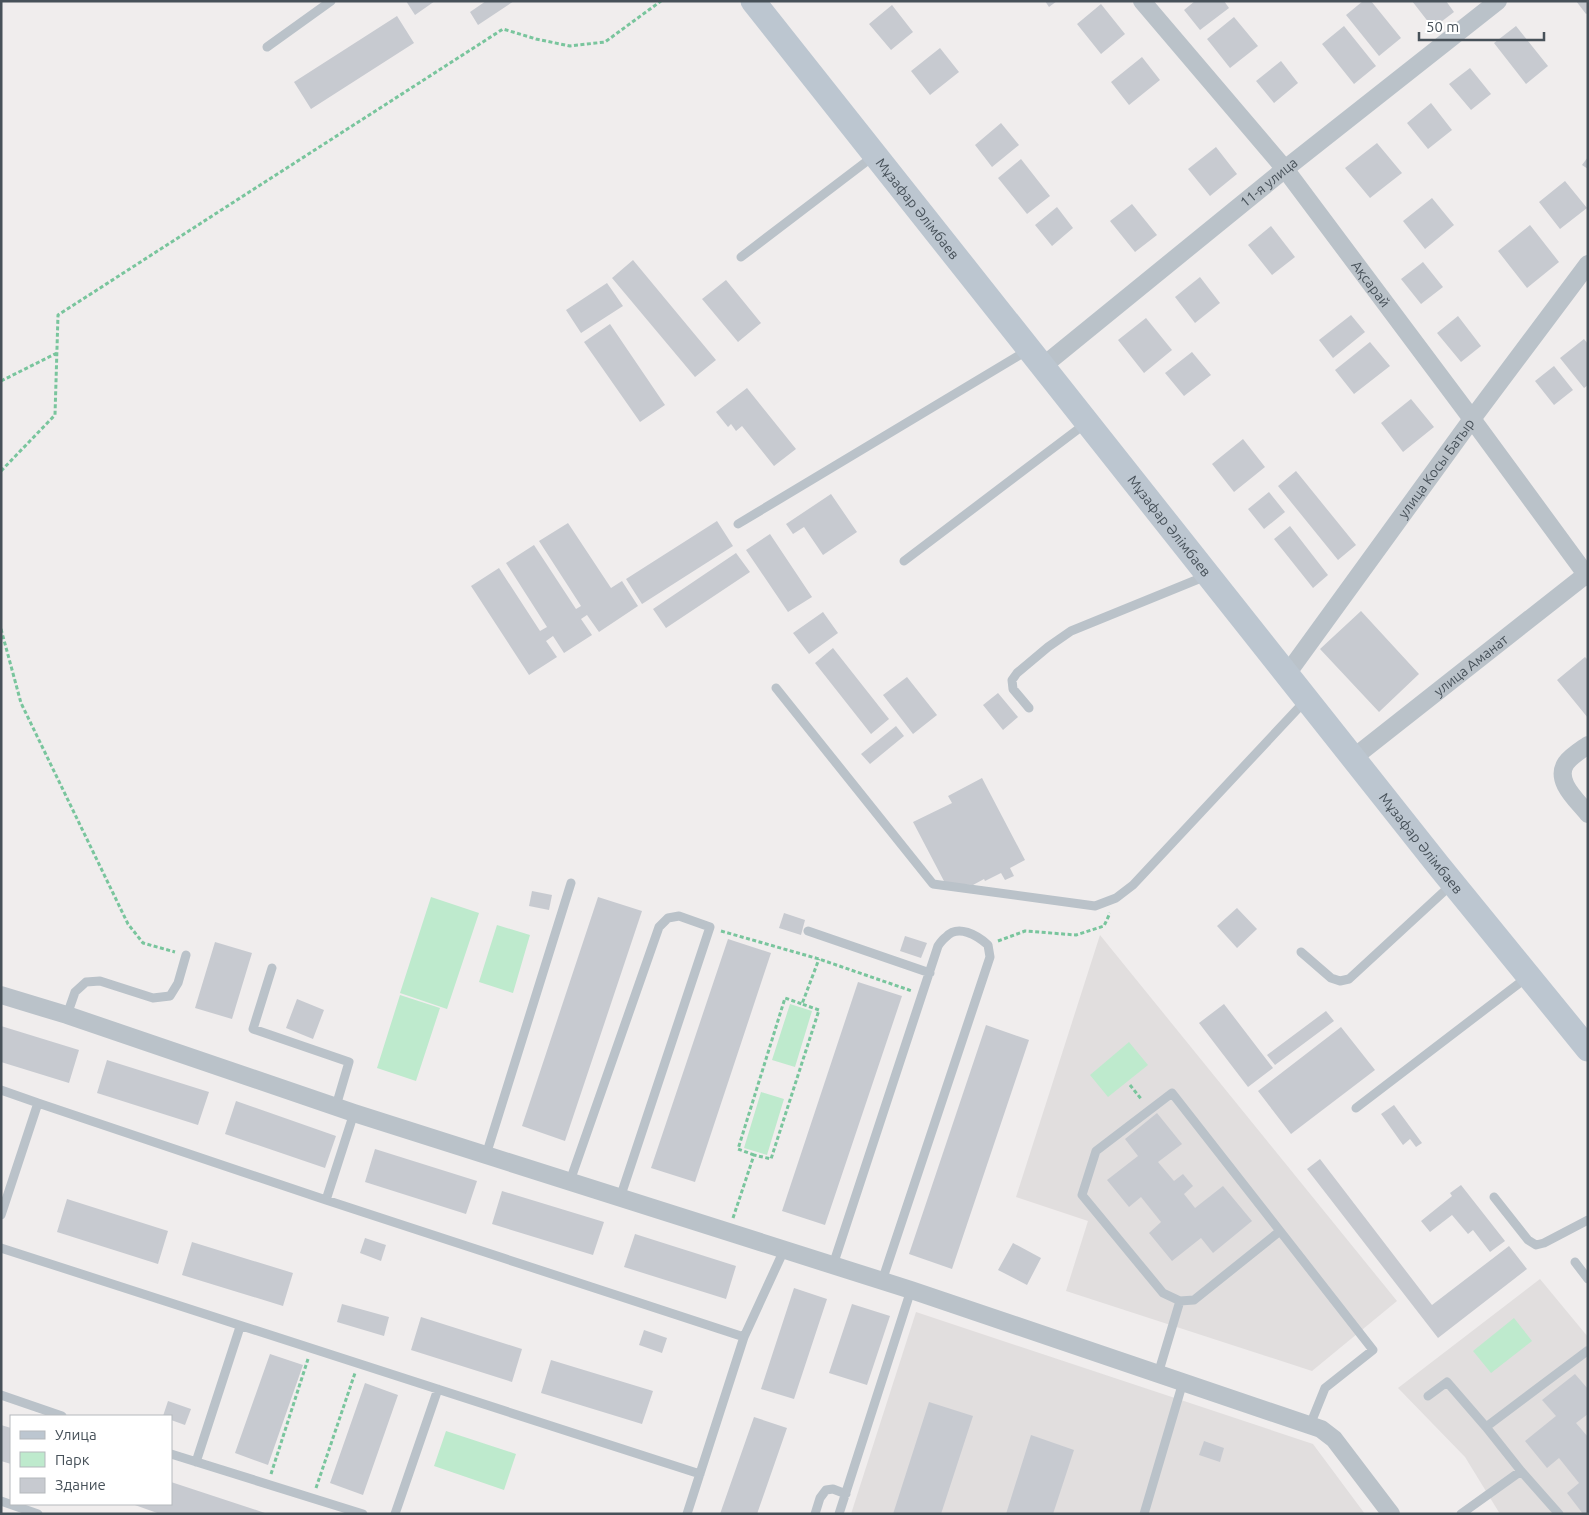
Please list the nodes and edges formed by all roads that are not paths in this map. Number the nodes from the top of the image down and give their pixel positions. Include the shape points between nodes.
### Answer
1 (331, 1) edge
2 (753, 1) edge
3 (1142, 1) edge
4 (1498, 1) edge
5 (267, 47) dead end
6 (875, 155) junction
7 (1285, 169) junction
8 (741, 257) dead end
9 (1588, 264) edge
10 (1036, 358) junction
11 (1472, 419) junction
12 (1087, 422) junction
13 (738, 524) dead end
14 (904, 561) dead end
15 (1208, 575) junction
16 (1587, 575) edge
17 (1286, 674) junction
18 (776, 688) dead end
19 (1307, 699) junction
20 (1029, 708) dead end
21 (1588, 745) edge
22 (1353, 758) junction
23 (1588, 814) edge
24 (571, 883) dead end
25 (1453, 884) junction
26 (808, 931) dead end
27 (1301, 952) dead end
28 (186, 955) road end
29 (272, 968) dead end
30 (930, 973) junction
31 (1528, 976) junction
32 (1, 995) edge
33 (67, 1015) junction
34 (1588, 1049) edge
35 (1, 1090) edge
36 (38, 1103) junction
37 (336, 1106) junction
38 (1356, 1108) dead end
39 (354, 1113) junction
40 (486, 1155) junction
41 (570, 1182) junction
42 (1494, 1196) dead end
43 (620, 1198) junction
44 (326, 1200) junction
45 (1, 1215) edge
46 (1588, 1220) edge
47 (1280, 1231) junction
48 (1, 1248) edge
49 (784, 1250) junction
50 (1575, 1262) dead end
51 (832, 1265) junction
52 (1588, 1279) edge
53 (882, 1281) junction
54 (911, 1290) junction
55 (1180, 1301) junction
56 (240, 1327) junction
57 (744, 1337) junction
58 (1588, 1352) edge
59 (1158, 1374) junction
60 (1183, 1382) junction
61 (438, 1389) junction
62 (1, 1395) edge
63 (1428, 1396) dead end
64 (59, 1415) edge
65 (1310, 1425) junction
66 (1486, 1427) junction
67 (172, 1454) edge
68 (196, 1462) junction
69 (1521, 1471) junction
70 (700, 1474) junction
71 (846, 1494) junction
72 (12, 1505) edge
73 (38, 1514) edge
74 (363, 1514) edge
75 (395, 1514) edge
76 (687, 1514) edge
77 (815, 1514) edge
78 (839, 1514) edge
79 (1144, 1514) edge
80 (1391, 1514) edge
81 (1461, 1514) edge
82 (1559, 1514) edge

1 - 5 lane
2 - 6 street, Мұзафар Әлімбаев
3 - 7 street, Ақсарай
4 - 7 street, 11-я улица
6 - 8 lane
6 - 10 street, Мұзафар Әлімбаев
7 - 10 street, 11-я улица
7 - 11 street, Ақсарай
9 - 11 street, улица Косы Батыр
10 - 12 street, Мұзафар Әлімбаев
10 - 13 lane
11 - 16 street, Ақсарай
11 - 17 street, улица Косы Батыр
12 - 14 lane
12 - 15 street, Мұзафар Әлімбаев
15 - 17 street, Мұзафар Әлімбаев
15 - 20 lane via 1072,632 1048,646 1012,680 1013,689
16 - 22 street, улица Аманат
17 - 19 street, Мұзафар Әлімбаев
18 - 19 lane via 932,884 1095,906 1116,898 1133,885
19 - 22 street, Мұзафар Әлімбаев
21 - 23 street via 1567,762 1562,772 1564,783
22 - 25 street, Мұзафар Әлімбаев
24 - 40 lane
25 - 27 lane via 1349,979 1331,978
25 - 31 street, Мұзафар Әлімбаев
26 - 30 lane
28 - 33 lane via 178,984 170,996 153,998 100,981 86,982 74,992
29 - 37 lane via 253,1030 349,1062
30 - 51 lane
30 - 53 lane via 938,946 947,935 960,930 979,937 988,945 990,956
31 - 34 street, Мұзафар Әлімбаев
31 - 38 lane
32 - 33 street
33 - 37 street
35 - 36 lane
36 - 44 lane
36 - 45 lane
37 - 39 street
39 - 40 street
39 - 44 lane
40 - 41 street
41 - 43 street
41 - 43 lane via 659,927 668,918 679,916 710,927
42 - 46 lane via 1528,1240 1536,1245
43 - 49 street
44 - 57 lane
47 - 55 lane via 1194,1300
47 - 55 lane via 1172,1093 1096,1151 1082,1195 1163,1293
47 - 65 lane via 1373,1350 1325,1388
48 - 56 lane
49 - 51 street
49 - 57 lane
50 - 52 lane
51 - 53 street
53 - 54 street
54 - 59 street
54 - 71 lane
55 - 59 lane
56 - 61 lane
56 - 68 lane
57 - 70 lane
58 - 66 lane
59 - 60 street
60 - 65 street
60 - 79 lane
61 - 70 lane
61 - 75 lane
62 - 64 lane
63 - 66 lane via 1447,1382
65 - 80 street via 1322,1429 1334,1439
66 - 69 lane
67 - 68 lane
68 - 74 lane
69 - 81 lane
69 - 82 lane
70 - 76 lane
71 - 77 lane via 826,1490
71 - 78 lane
72 - 73 lane

